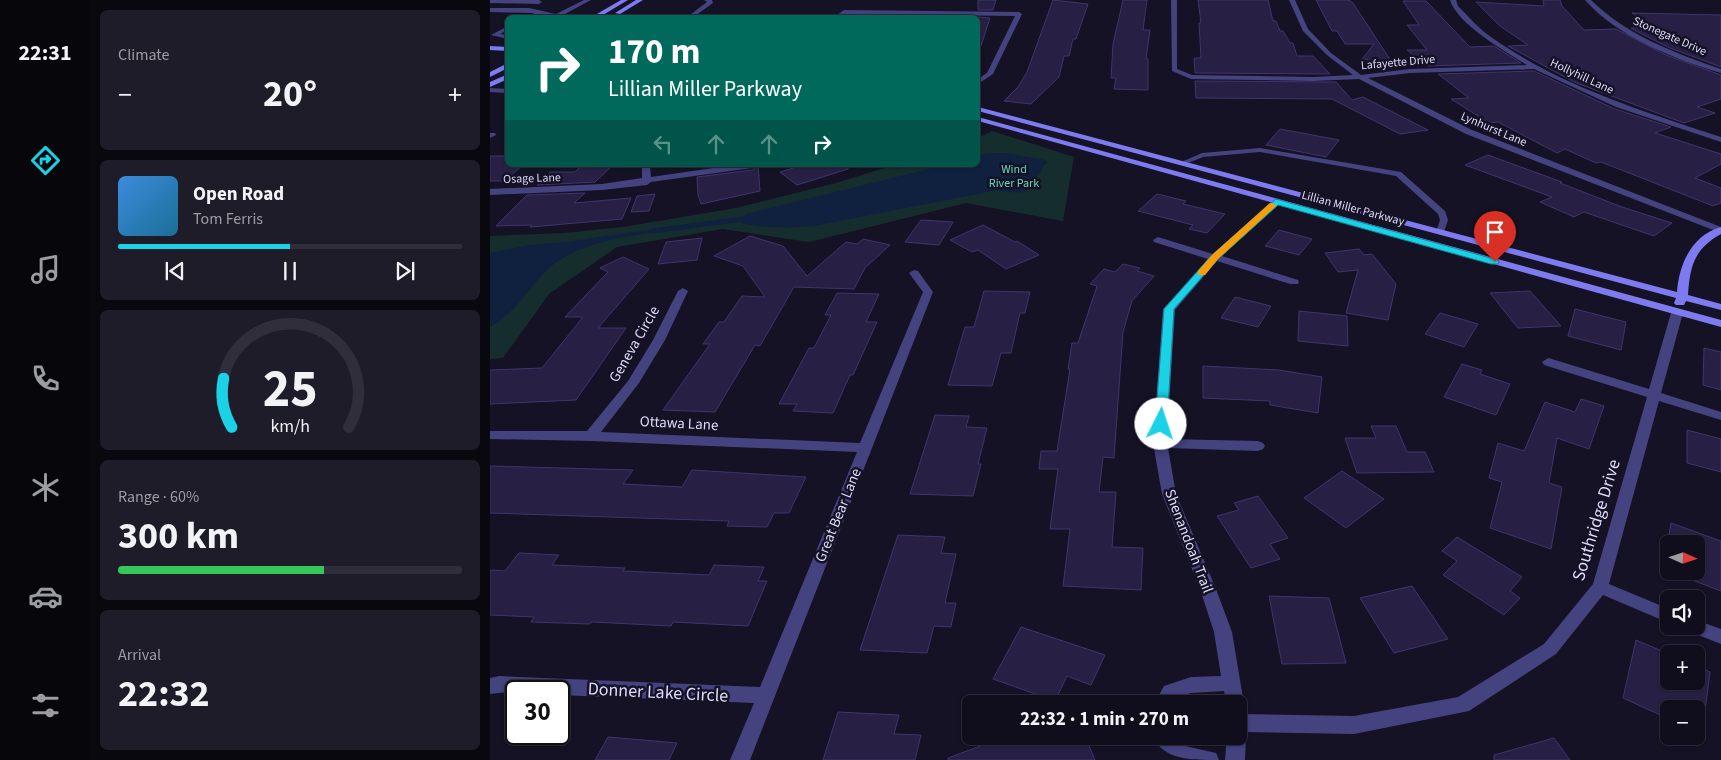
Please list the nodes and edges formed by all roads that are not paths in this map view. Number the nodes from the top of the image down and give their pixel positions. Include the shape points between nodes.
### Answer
1 (588, 0) edge
2 (625, 0) edge
3 (640, 0) edge
4 (707, 0) edge
5 (1174, 0) edge
6 (1292, 0) edge
7 (1453, 0) edge
8 (1588, 0) edge
9 (490, 2) edge
10 (538, 2) edge
11 (490, 10) edge
12 (522, 10) junction
13 (539, 12) junction
14 (490, 14) edge
15 (534, 15) edge
16 (549, 15) edge
17 (559, 15) edge
18 (598, 15) edge
19 (615, 15) edge
20 (692, 15) edge
21 (840, 15) edge
22 (505, 16) edge
23 (505, 30) edge
24 (505, 37) edge
25 (490, 48) edge
26 (505, 49) edge
27 (490, 55) edge
28 (505, 56) edge
29 (505, 67) edge
30 (1535, 67) junction
31 (1721, 71) edge
32 (490, 75) edge
33 (1360, 77) junction
34 (505, 78) edge
35 (980, 81) edge
36 (490, 85) edge
37 (490, 90) edge
38 (505, 91) edge
39 (980, 110) edge
40 (980, 121) edge
41 (1721, 140) edge
42 (1182, 163) junction
43 (646, 167) edge
44 (740, 167) edge
45 (647, 182) junction
46 (490, 192) edge
47 (1276, 202) junction
48 (1721, 230) edge
49 (1440, 232) junction
50 (1158, 240) dead end
51 (1215, 257) junction
52 (914, 273) dead end
53 (1294, 282) dead end
54 (683, 291) dead end
55 (1683, 296) junction
56 (1721, 307) edge
57 (1676, 312) junction
58 (1721, 324) edge
59 (1548, 362) dead end
60 (1652, 395) junction
61 (1721, 416) edge
62 (490, 435) edge
63 (592, 436) junction
64 (1160, 443) junction
65 (1258, 446) dead end
66 (866, 448) junction
67 (1600, 588) junction
68 (1660, 612) edge
69 (1705, 630) edge
70 (1721, 637) edge
71 (1232, 683) junction
72 (490, 686) edge
73 (766, 695) junction
74 (1168, 695) edge
75 (1234, 695) edge
76 (1247, 723) edge
77 (1165, 745) edge
78 (1236, 745) edge
79 (740, 760) edge
80 (1209, 760) edge
81 (1235, 760) edge

1 - 17 lane
2 - 18 main road
3 - 19 main road
4 - 20 lane via 710,3
5 - 33 street, Lafayette Drive via 1174,70 1191,77
6 - 33 street, Lynhurst Lane via 1305,30 1329,54
7 - 30 street, Hollyhill Lane via 1455,7 1488,38
8 - 31 street, Stonegate Drive via 1608,19 1638,36
9 - 10 lane
10 - 12 lane
11 - 12 lane
12 - 13 lane
13 - 15 lane
13 - 16 lane
14 - 22 lane
21 - 35 street via 844,12 1019,14 990,74
23 - 24 lane via 494,35
25 - 26 main road
27 - 28 main road
29 - 32 main road
30 - 33 street, Lafayette Drive via 1410,71
30 - 41 street, Hollyhill Lane via 1619,105
33 - 48 street, Lynhurst Lane via 1469,132
34 - 36 main road
37 - 38 lane
39 - 42 main road, Lillian Miller Parkway
40 - 47 main road, Lillian Miller Parkway
42 - 49 main road, Lillian Miller Parkway
42 - 49 lane via 1202,155 1260,150 1398,174 1442,213 1444,220
43 - 45 street
44 - 45 street, Osage Lane
45 - 46 street, Osage Lane
47 - 51 street, Shenandoah Trail
47 - 57 main road, Lillian Miller Parkway
48 - 55 main road, Southridge Drive via 1695,248 1684,275
49 - 55 main road, Lillian Miller Parkway
50 - 51 street
51 - 53 street
51 - 64 street, Shenandoah Trail via 1169,309
52 - 66 street, Great Bear Lane via 928,292
54 - 63 street, Geneva Circle via 634,383
55 - 56 main road, Lillian Miller Parkway
55 - 57 main road, Southridge Drive
57 - 58 main road, Lillian Miller Parkway
57 - 60 street, Southridge Drive
59 - 60 street
60 - 61 street
60 - 67 street, Southridge Drive
62 - 63 street, Ottawa Lane
63 - 66 street, Ottawa Lane
64 - 65 street
64 - 71 street, Shenandoah Trail via 1169,494 1223,632
66 - 73 street, Great Bear Lane
67 - 68 street
67 - 76 street, Southridge Drive via 1550,649 1462,704 1354,725
69 - 70 street
71 - 74 street via 1191,685
71 - 75 street, Shenandoah Trail
72 - 73 street, Donner Lake Circle
73 - 79 street, Great Bear Lane
77 - 80 street via 1173,752
78 - 81 street

